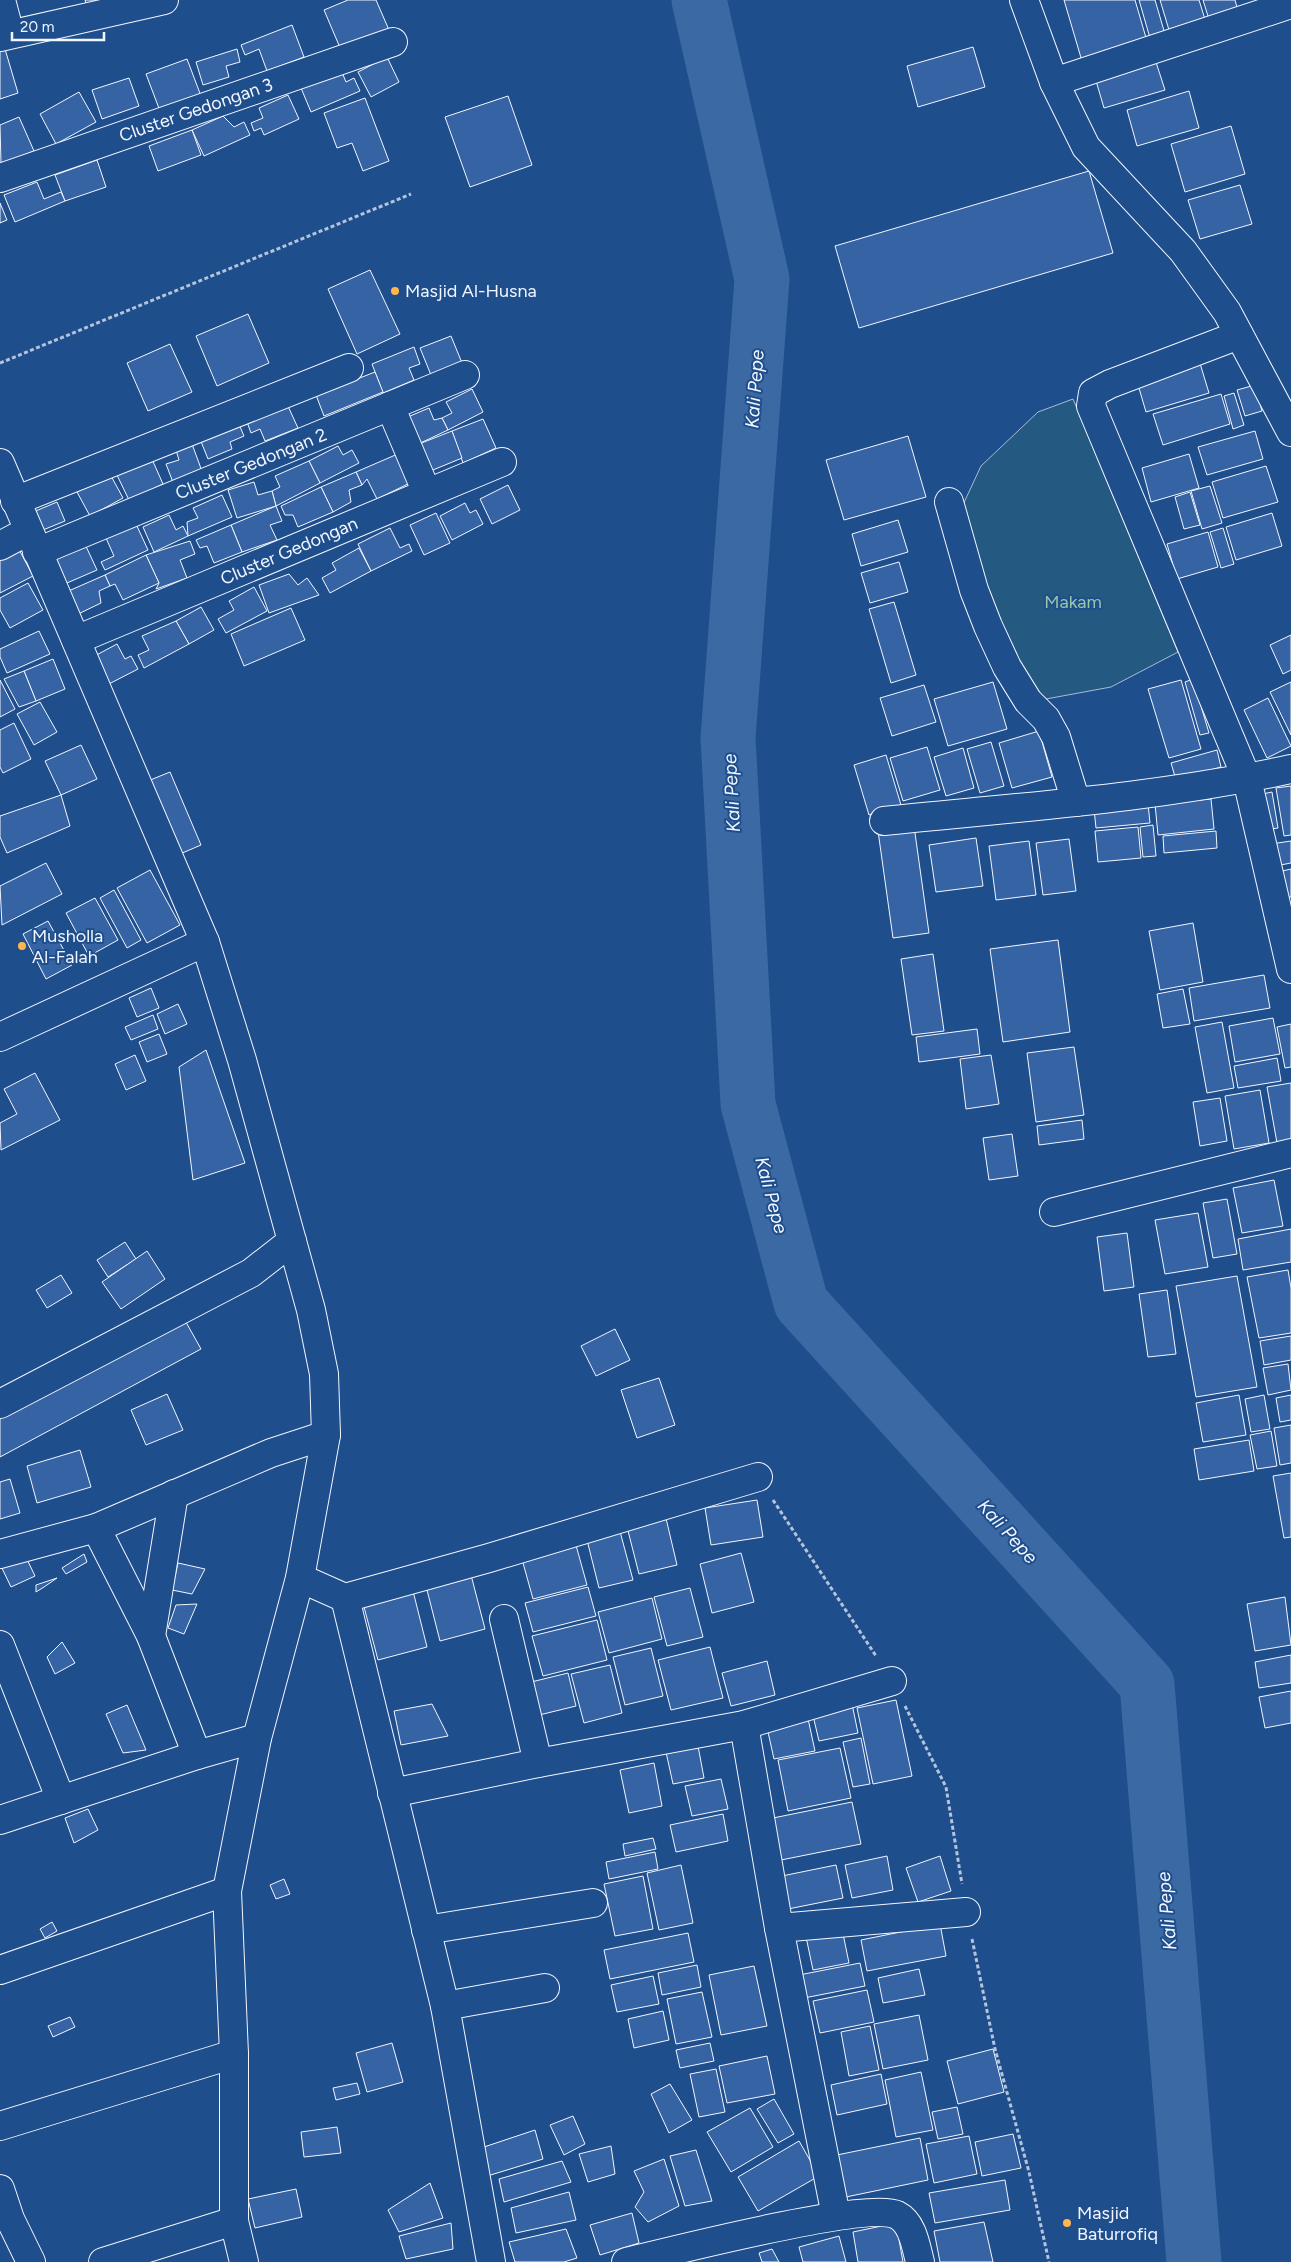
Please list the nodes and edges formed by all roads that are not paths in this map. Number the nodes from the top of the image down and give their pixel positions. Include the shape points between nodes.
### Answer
1 (1, 0) edge
2 (164, 0) edge
3 (1024, 0) edge
4 (1291, 4) edge
5 (5, 36) edge
6 (393, 42) dead end
7 (1054, 82) junction
8 (0, 178) edge
9 (1239, 335) junction
10 (349, 368) dead end
11 (465, 375) dead end
12 (390, 406) junction
13 (1289, 423) edge
14 (502, 462) dead end
15 (0, 463) edge
16 (427, 493) junction
17 (16, 501) junction
18 (949, 502) dead end
19 (33, 541) junction
20 (0, 546) edge
21 (76, 640) junction
22 (1291, 769) edge
23 (1247, 779) junction
24 (1076, 802) junction
25 (884, 821) dead end
26 (206, 942) junction
27 (1291, 969) edge
28 (0, 1037) edge
29 (1291, 1153) edge
30 (1054, 1212) dead end
31 (292, 1241) junction
32 (0, 1404) edge
33 (326, 1435) junction
34 (758, 1477) road end
35 (174, 1494) junction
36 (96, 1528) junction
37 (0, 1554) edge
38 (300, 1578) junction
39 (344, 1598) junction
40 (504, 1619) dead end
41 (151, 1636) junction
42 (0, 1644) edge
43 (892, 1681) road end
44 (744, 1725) junction
45 (256, 1738) junction
46 (197, 1755) junction
47 (538, 1763) junction
48 (392, 1792) junction
49 (61, 1800) junction
50 (0, 1820) edge
51 (227, 1891) junction
52 (593, 1903) dead end
53 (966, 1912) road end
54 (779, 1928) junction
55 (426, 1930) junction
56 (0, 1970) edge
57 (545, 1988) dead end
58 (445, 2006) junction
59 (234, 2054) junction
60 (0, 2126) edge
61 (0, 2189) edge
62 (836, 2216) junction
63 (5, 2221) edge
64 (234, 2221) junction
65 (698, 2254) edge
66 (31, 2262) edge
67 (103, 2262) edge
68 (244, 2262) edge
69 (491, 2262) edge
70 (626, 2262) edge
71 (920, 2262) edge

1 - 5 street
2 - 5 street
3 - 7 street
4 - 7 street
6 - 8 street, Cluster Gedongan 3
7 - 9 street via 1086,147 1183,251 1227,312
9 - 13 street
9 - 23 street via 1110,384 1093,393 1091,406
10 - 17 street
11 - 12 street, Cluster Gedongan 2
12 - 16 street
12 - 19 street, Cluster Gedongan 2
14 - 16 street, Cluster Gedongan
15 - 17 street
16 - 21 street, Cluster Gedongan
17 - 19 street
18 - 24 street via 974,590 988,626 1007,667 1056,737
19 - 20 street, Cluster Gedongan 2
19 - 21 street
21 - 26 street
22 - 23 street
23 - 24 street
23 - 27 street
24 - 25 street
26 - 28 street
26 - 31 street
29 - 30 street
31 - 32 street via 251,1273
31 - 33 street via 324,1374
33 - 35 street via 271,1453
33 - 38 street
34 - 39 street
35 - 36 street
35 - 41 street
36 - 37 street
36 - 41 street
38 - 39 street
38 - 45 street
39 - 48 street
40 - 47 street
41 - 46 street
42 - 49 street
43 - 44 street
44 - 47 street
44 - 54 street
45 - 46 street
45 - 51 street
46 - 49 street
47 - 48 street
48 - 55 street
49 - 50 street
51 - 56 street
51 - 59 street
52 - 55 street
53 - 54 street
54 - 62 street
55 - 58 street
57 - 58 street
58 - 69 street
59 - 60 street
59 - 64 street
61 - 63 street
62 - 65 street
62 - 71 street via 895,2214 913,2236
63 - 66 street
64 - 67 street
64 - 68 street
65 - 70 street

